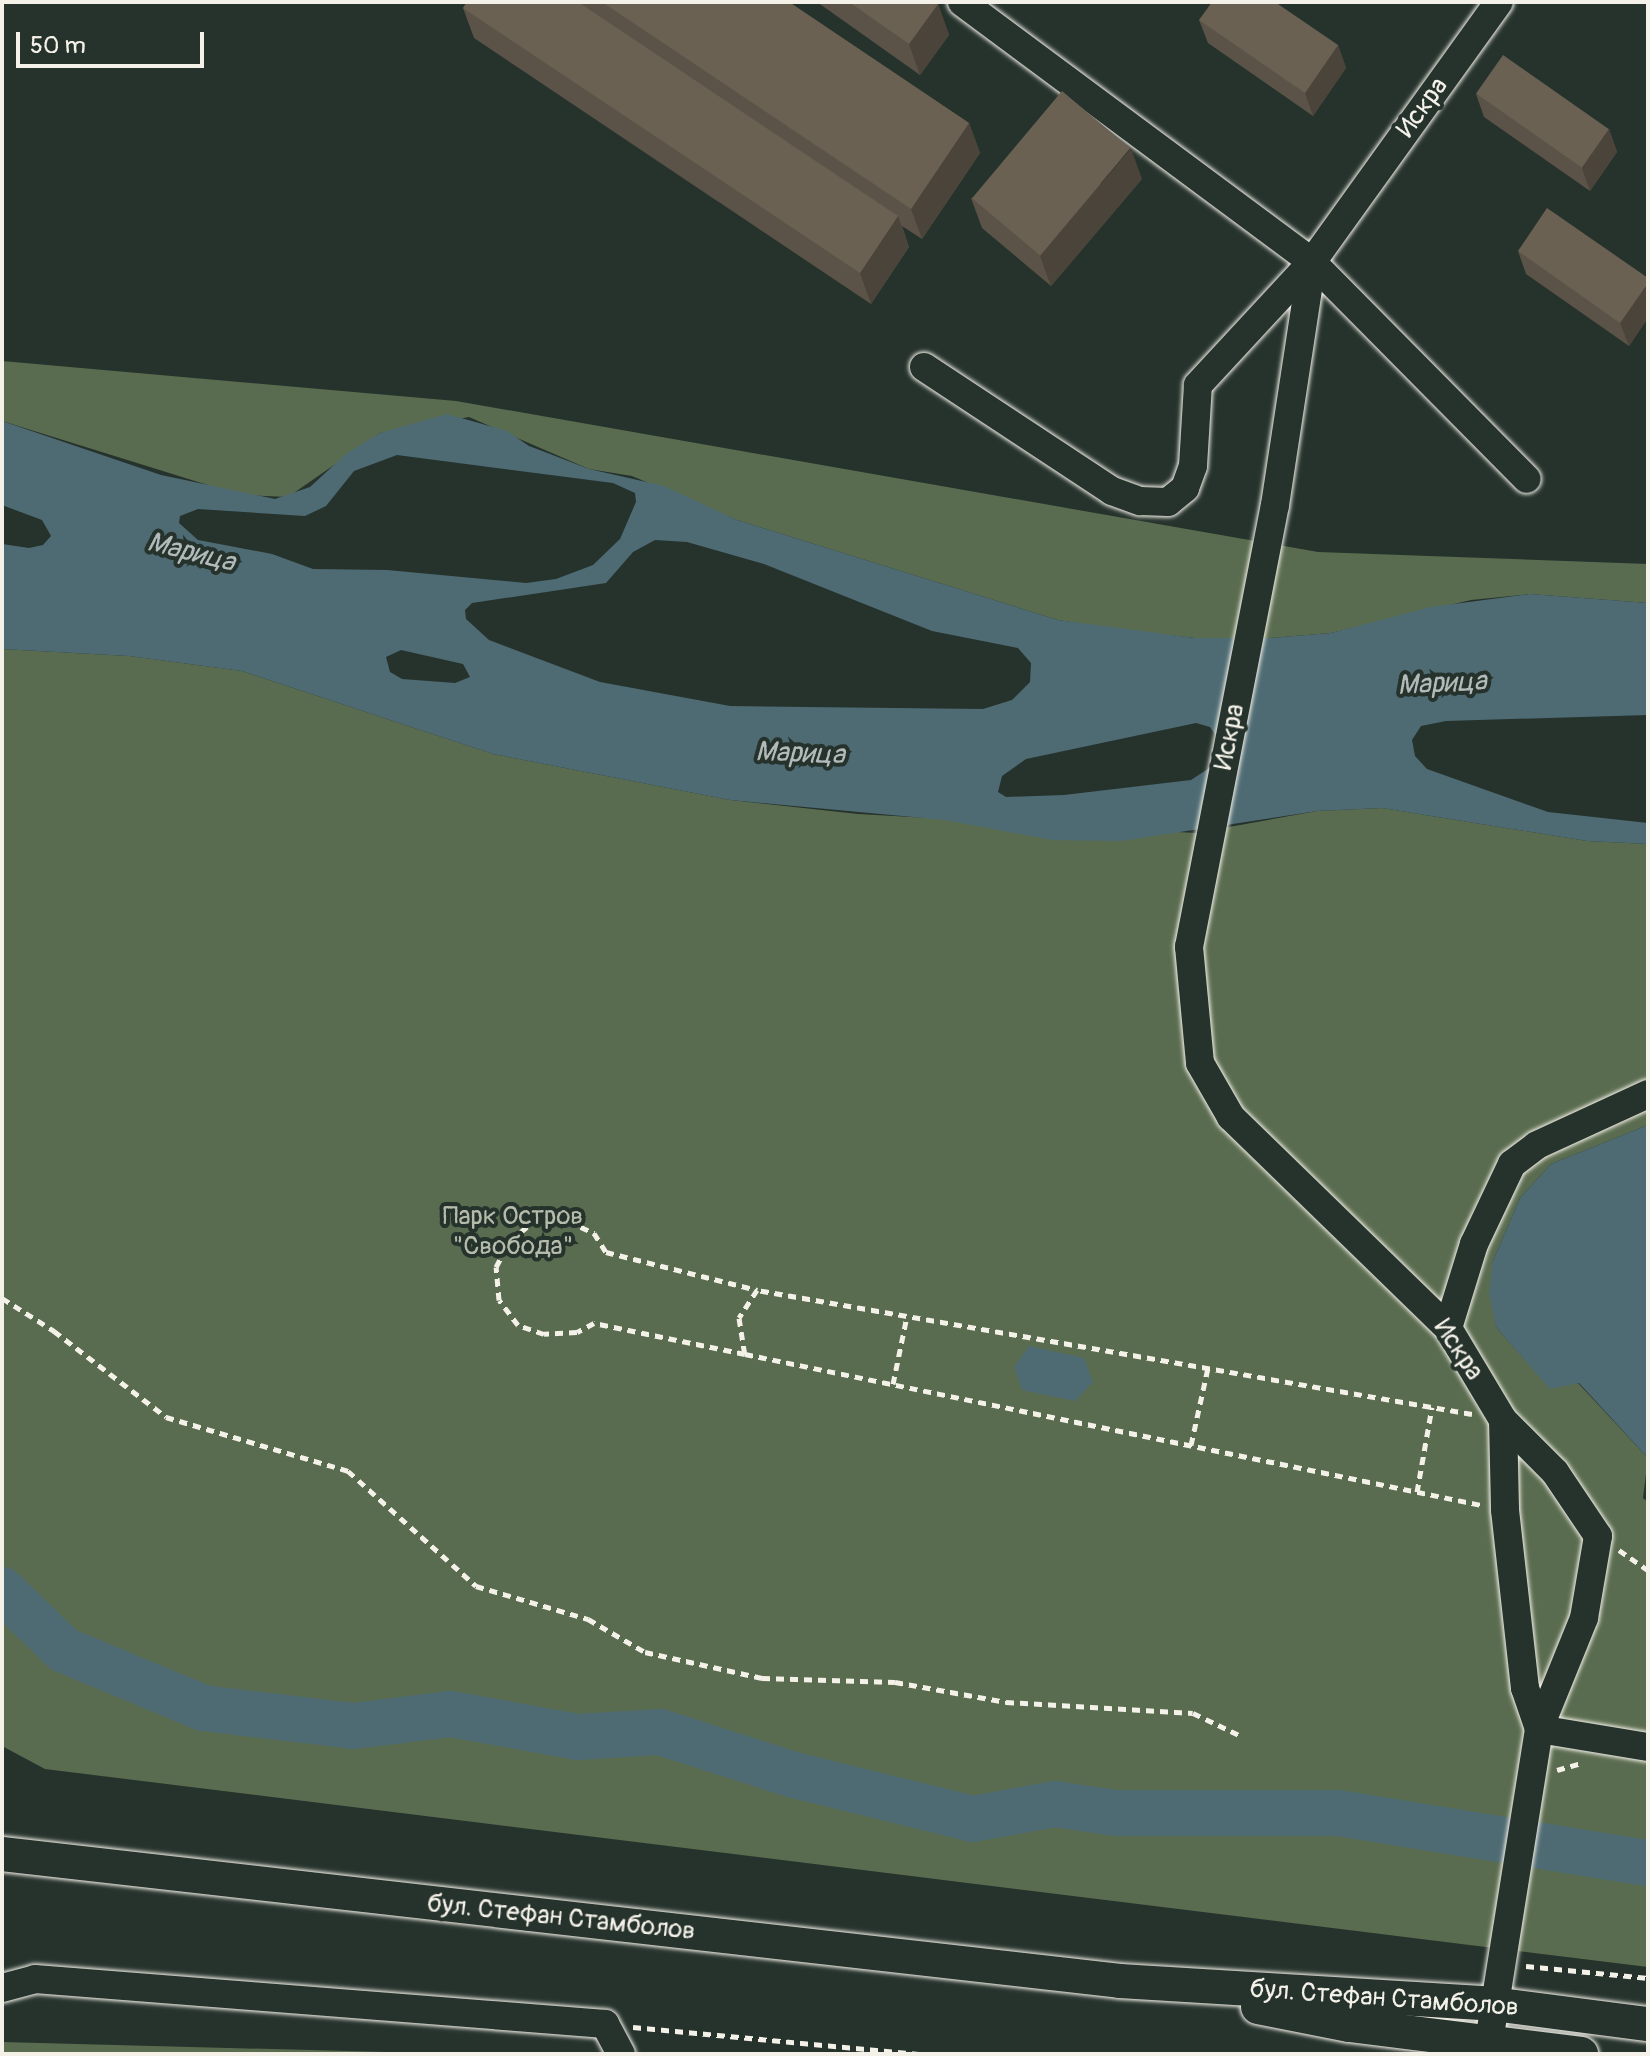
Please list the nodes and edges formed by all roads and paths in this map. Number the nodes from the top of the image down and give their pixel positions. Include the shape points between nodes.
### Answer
1 (962, 2) edge
2 (1499, 2) edge
3 (1312, 262) junction
4 (924, 367) dead end
5 (1527, 479) dead end
6 (1648, 1094) edge
7 (757, 1290) junction
8 (2, 1298) edge
9 (907, 1316) junction
10 (1448, 1328) junction
11 (745, 1354) junction
12 (1208, 1368) junction
13 (893, 1384) junction
14 (1432, 1407) junction
15 (1503, 1420) junction
16 (1191, 1445) junction
17 (1417, 1492) junction
18 (1505, 1510) junction
19 (1539, 1729) junction
20 (1239, 1735) dead end
21 (1648, 1747) edge
22 (2, 1854) edge
23 (1499, 1963) junction
24 (1648, 1978) edge
25 (1120, 1981) junction
26 (2, 1988) edge
27 (1493, 2004) junction
28 (605, 2024) junction
29 (1648, 2024) edge
30 (1409, 2043) edge
31 (1487, 2049) edge
32 (621, 2054) edge
33 (919, 2054) edge
34 (1581, 2054) edge

1 - 3 street
2 - 3 street, Искра
3 - 4 street via 1198,385 1193,466 1185,488 1168,502 1140,501 1112,491
3 - 5 street
3 - 10 street, Искра via 1275,505 1189,947 1193,1033 1200,1063 1225,1108
6 - 10 street via 1537,1145 1512,1164 1474,1244
7 - 9 path
7 - 11 path via 739,1318
7 - 11 path via 606,1252 594,1233 568,1221 534,1221 510,1241 496,1267 499,1300 518,1325 544,1334 577,1332 594,1323
8 - 20 path via 166,1417 348,1471 476,1586 588,1619 645,1652 762,1678 895,1682 1006,1702 1193,1713
9 - 12 path
9 - 13 path
10 - 15 street, Искра
11 - 13 path
12 - 14 path
12 - 16 path
13 - 16 path
14 - 15 path
14 - 17 path
15 - 18 street
15 - 19 street, Искра via 1555,1472 1598,1536 1584,1618
16 - 17 path
17 - 18 path
18 - 19 street via 1525,1688
19 - 21 street
19 - 23 street, Искра
22 - 25 main road, бул. Стефан Стамболов
23 - 24 path
23 - 27 street, Искра
25 - 27 main road, бул. Стефан Стамболов
25 - 30 main road, бул. Стефан Стамболов
26 - 28 street via 35,1979
27 - 29 main road, бул. Стефан Стамболов
27 - 31 street, Искра
28 - 32 street
28 - 33 path
30 - 31 main road, бул. Стефан Стамболов
31 - 34 main road, бул. Стефан Стамболов

